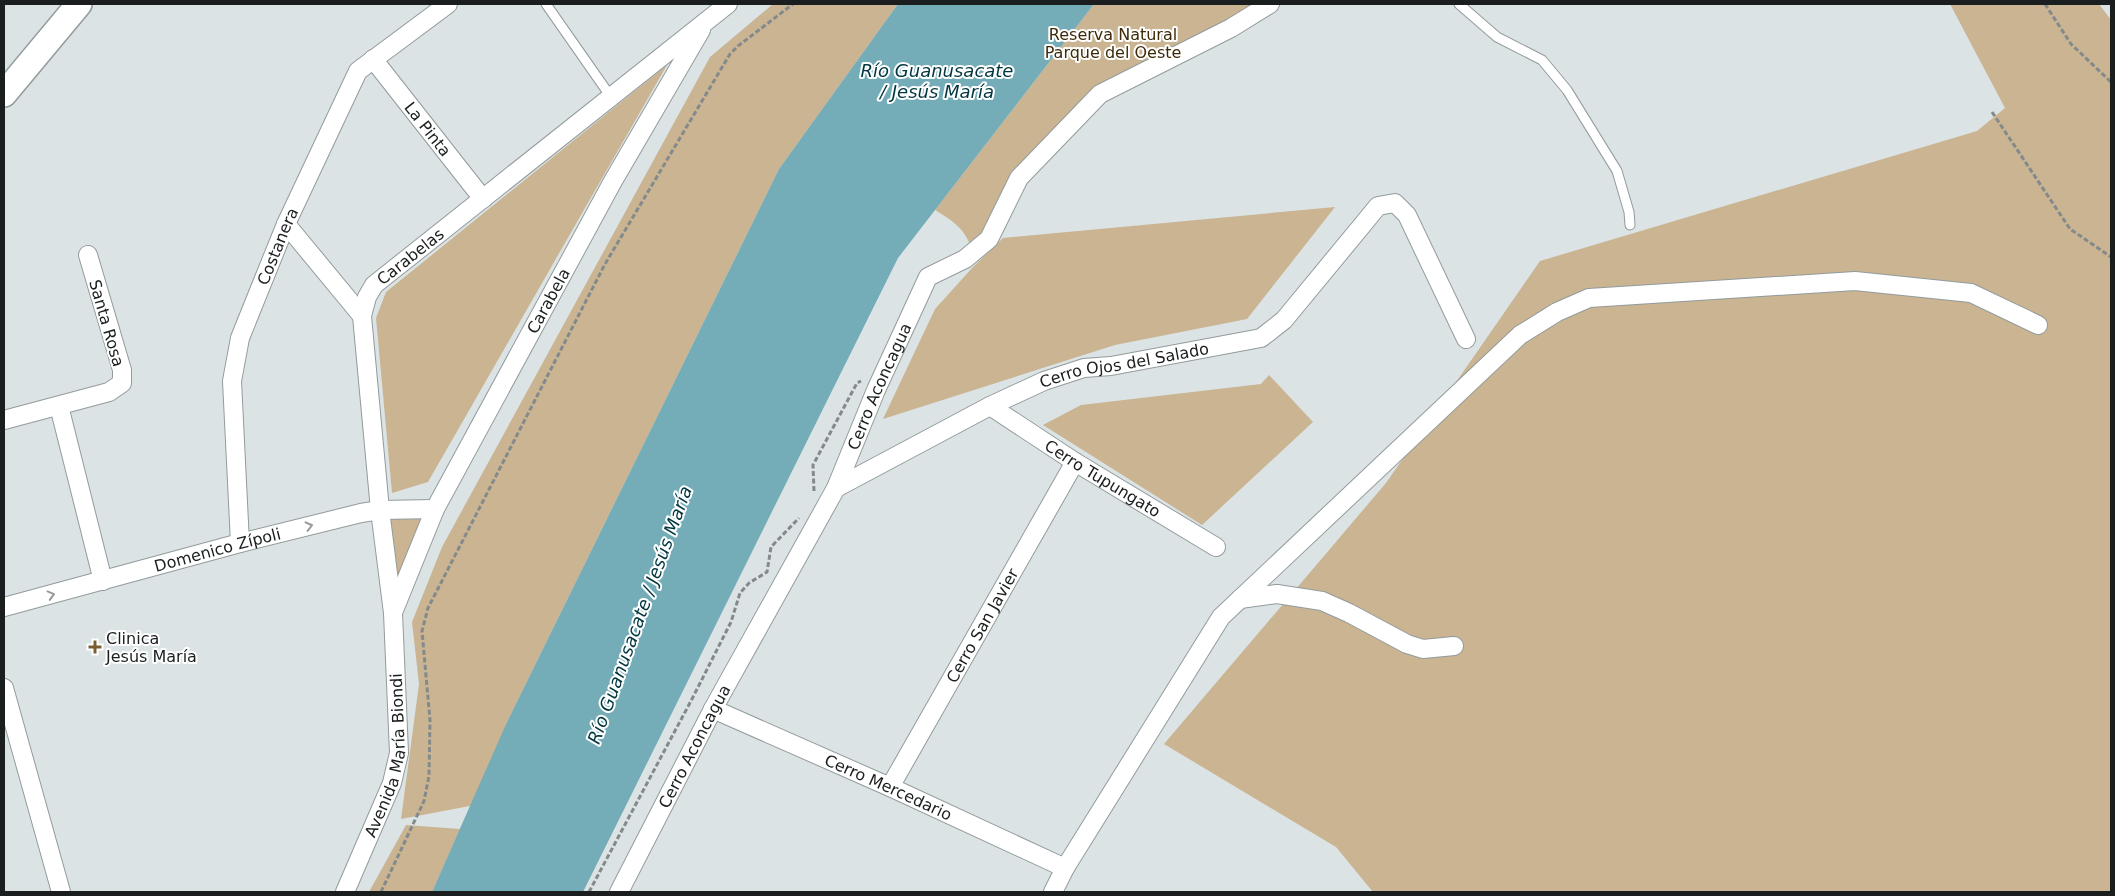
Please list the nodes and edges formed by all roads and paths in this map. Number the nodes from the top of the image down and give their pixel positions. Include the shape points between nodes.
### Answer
1 (78, 4) edge
2 (448, 4) edge
3 (546, 4) edge
4 (728, 4) edge
5 (793, 4) edge
6 (1270, 4) edge
7 (1459, 4) edge
8 (2045, 4) edge
9 (706, 22) junction
10 (372, 59) junction
11 (2111, 82) edge
12 (4, 94) edge
13 (611, 97) junction
14 (1992, 112) dead end
15 (482, 199) junction
16 (286, 224) junction
17 (1630, 225) dead end
18 (88, 255) dead end
19 (2111, 257) edge
20 (362, 316) junction
21 (2038, 325) dead end
22 (1466, 339) dead end
23 (866, 379) dead end
24 (59, 406) junction
25 (990, 406) junction
26 (4, 420) edge
27 (1074, 462) junction
28 (836, 488) junction
29 (814, 493) dead end
30 (435, 508) junction
31 (380, 510) junction
32 (800, 516) dead end
33 (240, 543) junction
34 (1216, 547) dead end
35 (103, 581) junction
36 (1240, 599) junction
37 (4, 607) edge
38 (393, 613) junction
39 (1454, 646) dead end
40 (4, 688) edge
41 (713, 709) junction
42 (890, 787) junction
43 (1065, 868) junction
44 (61, 892) edge
45 (345, 892) edge
46 (381, 892) edge
47 (589, 892) edge
48 (619, 892) edge
49 (1053, 892) edge

1 - 12 street
2 - 10 street, Costanera
3 - 13 lane
4 - 9 street, Carabela
5 - 46 path via 730,54 605,264 428,608 422,631 430,720 429,776 424,800
6 - 28 street, Cerro Aconcagua via 1231,28 1100,94 1019,178 989,239 965,259 928,277 876,390
7 - 17 lane via 1497,37 1542,60 1568,90 1617,170
8 - 11 path via 2071,44
9 - 13 street, Carabelas
9 - 30 street, Carabela via 613,181
10 - 15 street, La Pinta
10 - 16 street, Costanera via 358,71 350,84
13 - 15 street, Carabelas
14 - 19 path via 2070,229
15 - 20 street, Carabelas via 374,285
16 - 20 street
16 - 33 street, Costanera via 240,338 234,365 232,382
18 - 24 street, Santa Rosa via 122,370 122,383 109,392
20 - 31 street, Carabelas
21 - 36 street via 1971,293 1855,281 1589,298 1557,312 1520,335
22 - 25 street, Cerro Ojos del Salado via 1407,215 1395,203 1378,206 1284,320 1261,338 1111,366 1084,368 1044,381
23 - 29 path via 857,382 813,465
24 - 26 street, Santa Rosa
24 - 35 street
25 - 27 street, Cerro Tupungato
25 - 28 street, Cerro Ojos del Salado
27 - 34 street, Cerro Tupungato
27 - 42 street, Cerro San Javier
28 - 41 street, Cerro Aconcagua
30 - 31 street, Domenico Zípoli
30 - 38 street, Carabela
33 -> 31 street, Domenico Zípoli
31 - 38 street, Carabelas
32 - 47 path via 772,547 767,572 740,593 731,622 697,690
33 - 35 street, Domenico Zípoli
37 -> 35 street, Domenico Zípoli
36 - 39 street via 1277,594 1322,601 1424,650
36 - 43 street via 1221,617
38 - 45 street, Avenida María Biondi via 397,768
40 - 44 street
41 - 42 street, Cerro Mercedario
41 - 48 street, Cerro Aconcagua
42 - 43 street, Cerro Mercedario
43 - 49 street

